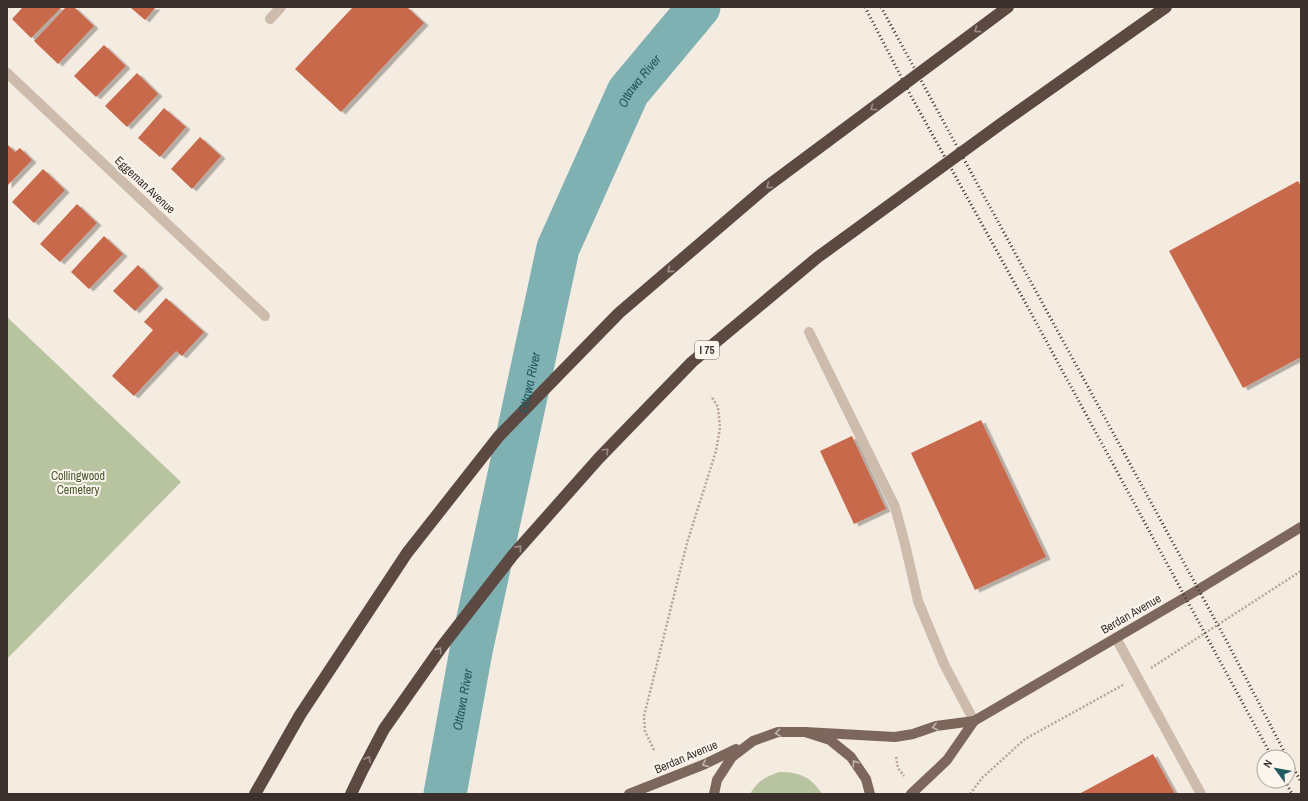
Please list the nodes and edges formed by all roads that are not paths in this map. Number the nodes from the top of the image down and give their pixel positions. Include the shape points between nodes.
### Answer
1 (281, 7) edge
2 (1008, 7) edge
3 (1166, 7) edge
4 (270, 19) dead end
5 (7, 73) edge
6 (265, 316) dead end
7 (809, 332) dead end
8 (1301, 527) edge
9 (1116, 638) junction
10 (974, 721) junction
11 (805, 732) junction
12 (753, 741) junction
13 (254, 794) edge
14 (351, 794) edge
15 (629, 794) edge
16 (714, 794) edge
17 (870, 794) edge
18 (911, 794) edge
19 (1201, 794) edge

1 - 4 street
2 -> 13 highway, bridge via 766,188 619,313 499,436 407,553 300,715
14 -> 3 highway, I 75, bridge via 384,729 443,645 513,555 599,458 692,362 818,257
5 - 6 street, Eggeman Avenue
7 - 10 street via 895,507 918,601 944,664
8 - 9 main road, Berdan Avenue
9 - 10 main road, Berdan Avenue
9 - 19 street
10 -> 11 main road, Berdan Avenue via 936,726 895,737
10 - 18 main road, Berdan Avenue via 947,760
11 -> 12 main road via 778,732
17 -> 11 main road via 866,779 851,756 830,740
12 -> 15 main road, Berdan Avenue via 705,764
12 - 16 main road via 732,757 717,780

